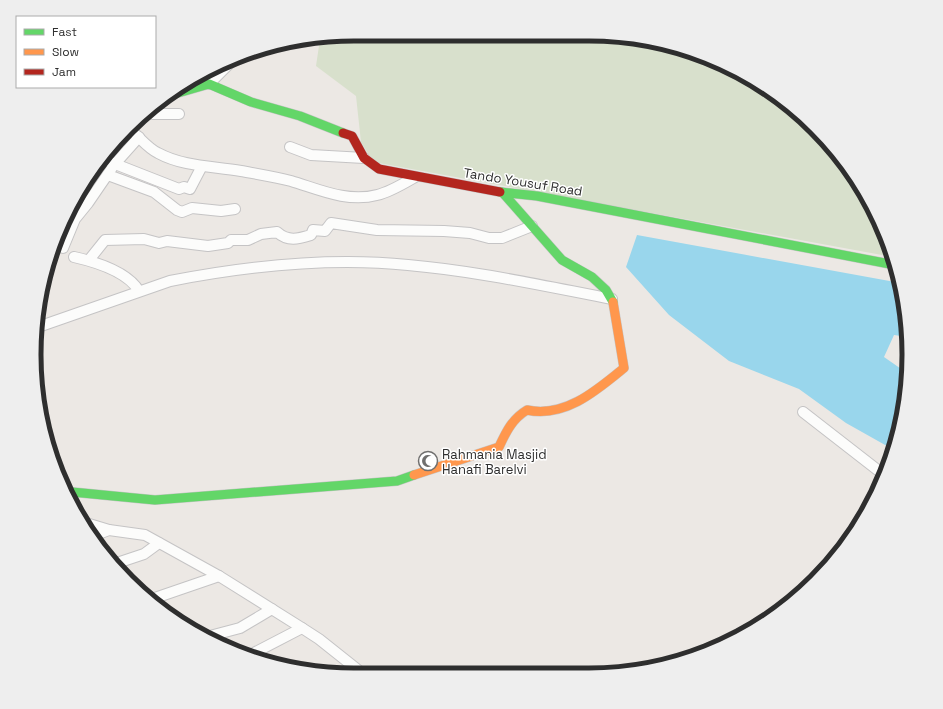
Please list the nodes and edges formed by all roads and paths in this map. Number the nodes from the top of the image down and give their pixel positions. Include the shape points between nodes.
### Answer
1 (223, 70) edge
2 (209, 84) junction
3 (185, 91) edge
4 (154, 114) edge
5 (179, 114) dead end
6 (134, 133) edge
7 (139, 137) junction
8 (290, 147) dead end
9 (364, 158) junction
10 (108, 161) edge
11 (116, 164) junction
12 (202, 166) junction
13 (108, 175) junction
14 (415, 177) junction
15 (502, 192) junction
16 (235, 209) dead end
17 (532, 226) junction
18 (63, 248) dead end
19 (74, 257) dead end
20 (89, 260) junction
21 (888, 263) edge
22 (139, 291) junction
23 (612, 299) junction
24 (43, 325) edge
25 (803, 412) dead end
26 (879, 471) edge
27 (73, 492) edge
28 (91, 525) edge
29 (109, 530) junction
30 (98, 534) edge
31 (159, 543) junction
32 (120, 562) edge
33 (219, 576) junction
34 (157, 597) edge
35 (272, 609) junction
36 (302, 628) junction
37 (214, 635) edge
38 (256, 652) edge
39 (355, 668) edge

1 - 2 street
2 - 3 street
2 - 9 street, Tando Yousuf Road via 251,102 300,116 352,136
4 - 5 street
6 - 7 street
7 - 11 street
7 - 12 street via 157,153
8 - 9 street via 311,155
9 - 14 street, Tando Yousuf Road via 379,169
10 - 11 street
11 - 12 street via 179,189 190,189
11 - 13 street
12 - 14 street via 288,181 321,192 348,196 377,196
13 - 16 street via 154,192 182,212 192,208 221,211
13 - 18 street via 75,219
14 - 15 street, Tando Yousuf Road
15 - 17 street
15 - 21 street, Tando Yousuf Road via 537,196
17 - 20 street via 502,238 444,231 377,230 331,223 325,231 313,230 311,235 299,239 282,237 277,232 261,234 248,240 231,240 228,243 208,246 167,241 158,243 144,239 105,240
17 - 23 street via 562,260 592,277
19 - 20 street
20 - 22 street via 109,267 134,283
22 - 23 street via 192,277 284,265 348,262 407,265 477,273
22 - 24 street
23 - 27 street via 616,305 624,368 590,394 567,407 546,413 527,410 516,415 499,448 397,481 155,500
25 - 26 street
28 - 29 street
29 - 30 street
29 - 31 street via 145,535
31 - 32 street via 144,554
31 - 33 street
33 - 34 street
33 - 35 street
35 - 36 street
35 - 37 street via 240,628
36 - 38 street
36 - 39 street

